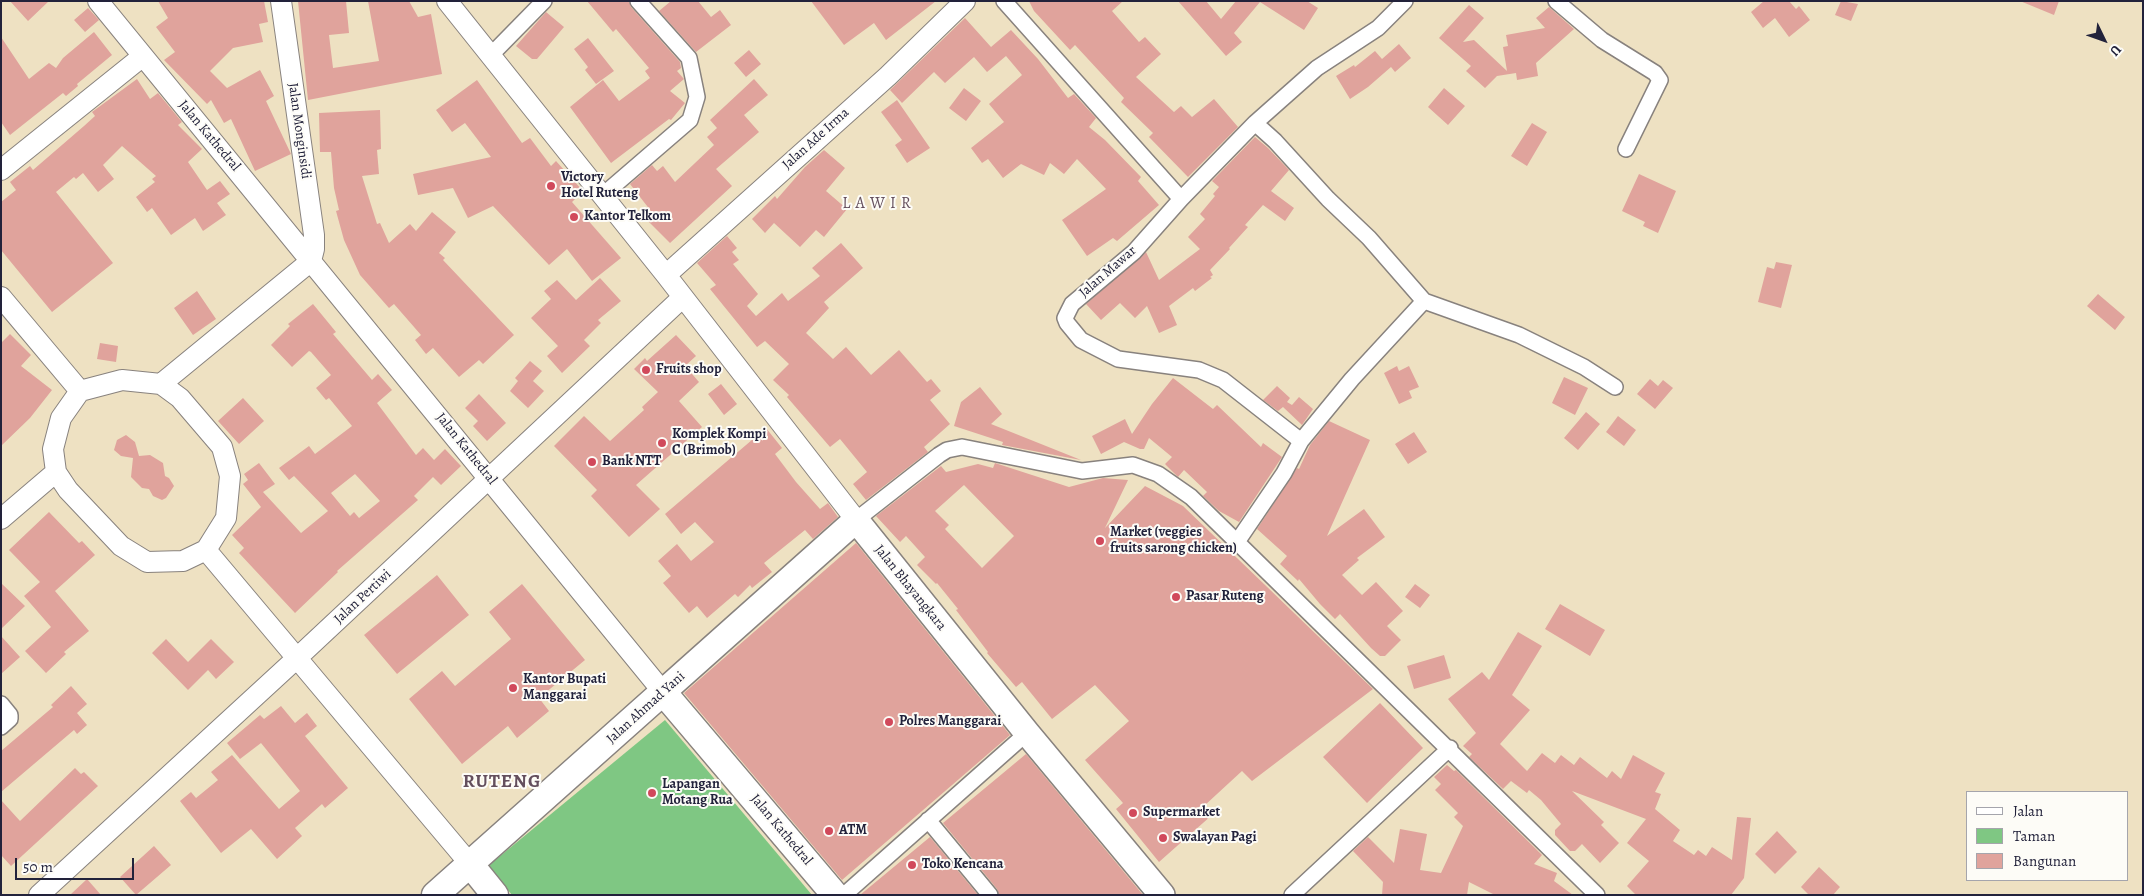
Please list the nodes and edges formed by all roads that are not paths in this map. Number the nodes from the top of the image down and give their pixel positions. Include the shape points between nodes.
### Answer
1 (98, 1) edge
2 (281, 1) edge
3 (447, 1) edge
4 (638, 1) edge
5 (964, 1) edge
6 (1004, 1) edge
7 (1405, 1) edge
8 (1556, 1) edge
9 (540, 3) edge
10 (491, 54) junction
11 (143, 56) junction
12 (1254, 123) junction
13 (1626, 149) dead end
14 (1, 170) edge
15 (603, 195) junction
16 (1182, 199) junction
17 (310, 261) junction
18 (666, 275) junction
19 (1, 297) edge
20 (683, 297) junction
21 (1424, 300) junction
22 (161, 384) junction
23 (1614, 387) dead end
24 (80, 391) junction
25 (1301, 441) junction
26 (56, 472) junction
27 (490, 479) junction
28 (1, 520) edge
29 (856, 520) junction
30 (1237, 542) junction
31 (206, 550) junction
32 (297, 658) junction
33 (663, 692) junction
34 (1, 704) edge
35 (1, 727) edge
36 (1027, 733) junction
37 (1450, 748) junction
38 (928, 820) junction
39 (470, 864) junction
40 (40, 895) edge
41 (435, 895) edge
42 (495, 895) edge
43 (835, 895) edge
44 (844, 895) edge
45 (990, 895) edge
46 (1162, 895) edge
47 (1292, 895) edge
48 (1597, 895) edge

1 - 11 street, Jalan Kathedral
2 - 17 street, Jalan Monginsidi via 314,235
3 - 10 street, Jalan Bhayangkara
4 - 15 street via 689,58 697,97 690,120
5 - 18 street, Jalan Ade Irma via 888,76
6 - 16 street
7 - 12 street via 1378,28 1317,68
8 - 13 street via 1602,40 1660,80
9 - 10 street
10 - 15 street, Jalan Bhayangkara
11 - 14 street
11 - 17 street, Jalan Kathedral
12 - 16 street
12 - 21 street via 1369,238
15 - 18 street, Jalan Bhayangkara
16 - 25 street, Jalan Mawar via 1134,252 1072,304 1067,323 1081,340 1118,359 1199,370 1222,380
17 - 22 street
17 - 27 street, Jalan Kathedral
18 - 20 street, Jalan Bhayangkara
19 - 24 street
20 - 27 street, Jalan Pertiwi
20 - 29 street, Jalan Bhayangkara
21 - 23 street via 1519,335 1584,367
21 - 25 street
22 - 24 street via 122,380
22 - 31 street via 180,398 222,447 230,476 226,518
24 - 26 street via 61,418 53,449
25 - 30 street via 1284,473
26 - 28 street
26 - 31 street via 68,490 121,546 148,562 183,561
27 - 32 street, Jalan Pertiwi
27 - 33 street, Jalan Kathedral
29 - 30 street via 939,455 962,447 1082,471 1133,465 1158,474 1191,497
29 - 33 main road, Jalan Ahmad Yani
29 - 36 main road, Jalan Bhayangkara
30 - 37 street
31 - 32 street
32 - 39 street
32 - 40 street, Jalan Pertiwi
33 - 39 highway, Jalan Ahmad Yani
33 - 43 highway, Jalan Kathedral
34 - 35 street via 10,719
36 - 38 street
36 - 46 main road, Jalan Bhayangkara
37 - 47 street
37 - 48 street
38 - 44 street
38 - 45 street
39 - 41 highway, Jalan Ahmad Yani
39 - 42 highway

